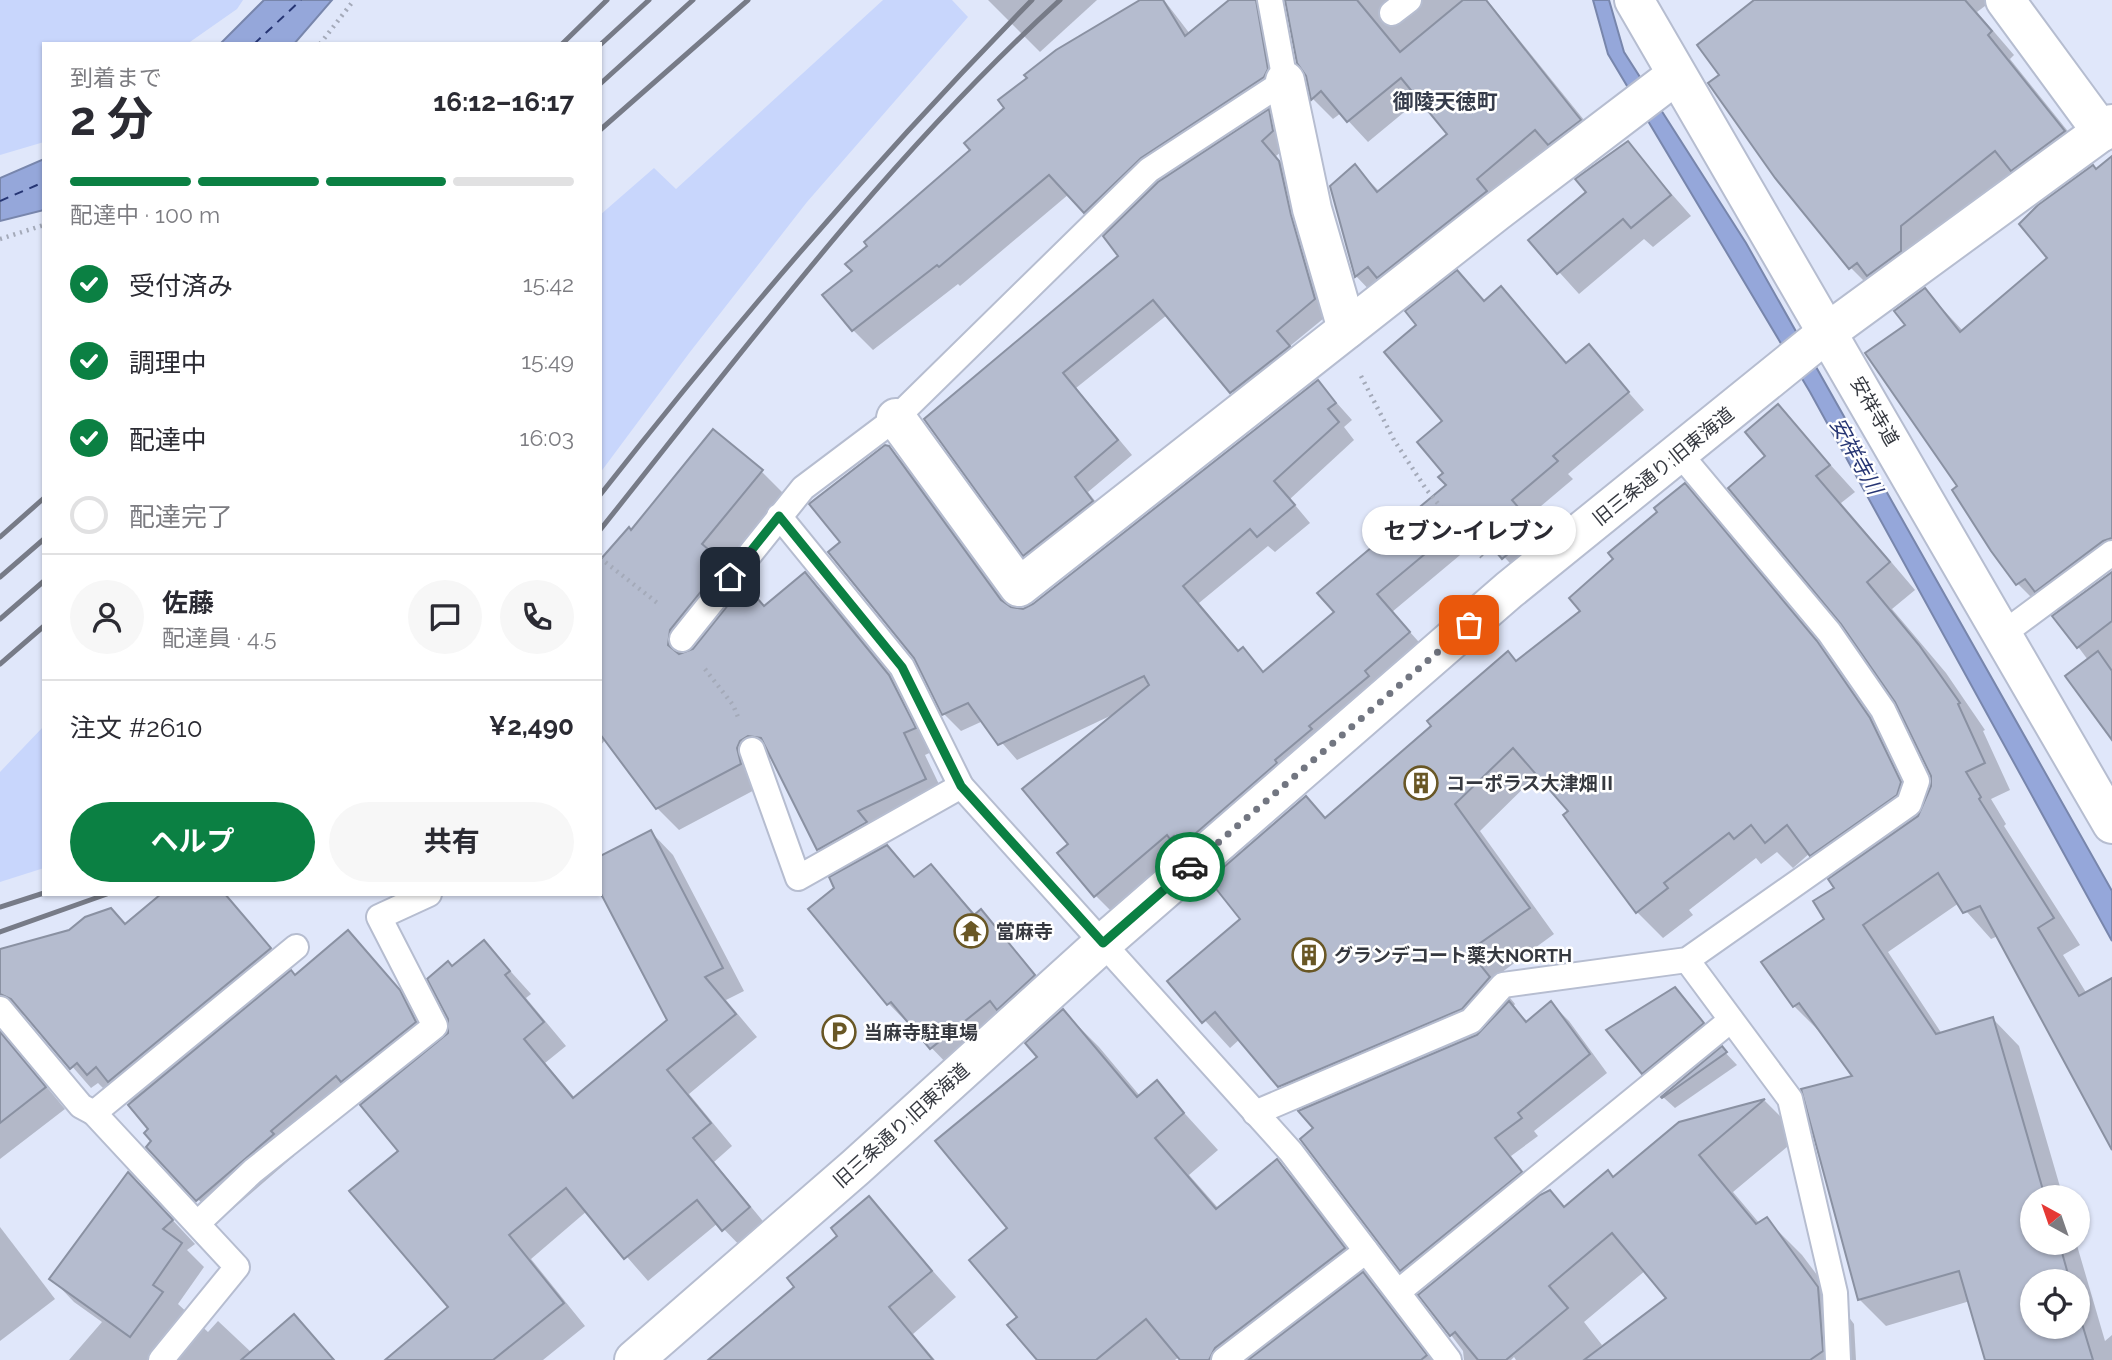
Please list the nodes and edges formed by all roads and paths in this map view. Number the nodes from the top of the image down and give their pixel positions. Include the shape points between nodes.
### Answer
1 (354, 0) edge
2 (1270, 0) edge
3 (1634, 0) edge
4 (2005, 0) edge
5 (322, 42) edge
6 (1672, 79) junction
7 (1285, 82) junction
8 (2107, 128) edge
9 (42, 226) edge
10 (0, 239) edge
11 (1348, 329) junction
12 (1821, 337) junction
13 (896, 418) junction
14 (1679, 453) junction
15 (779, 516) junction
16 (1465, 537) junction
17 (1450, 550) dead end
18 (2112, 553) edge
19 (602, 560) edge
20 (1509, 590) junction
21 (2004, 633) junction
22 (682, 639) junction
23 (752, 750) joint
24 (961, 786) junction
25 (2112, 824) edge
26 (425, 896) edge
27 (1103, 943) junction
28 (296, 947) dead end
29 (1687, 960) junction
30 (0, 1009) edge
31 (1731, 1020) junction
32 (1255, 1112) junction
33 (94, 1113) junction
34 (198, 1223) junction
35 (1366, 1251) junction
36 (1398, 1292) junction
37 (161, 1360) edge
38 (635, 1360) edge
39 (1224, 1360) edge
40 (1449, 1360) edge
41 (1838, 1360) edge

1 - 5 path
2 - 7 lane
3 - 6 street, 安祥寺道
4 - 8 street
6 - 11 street
6 - 12 street, 安祥寺道
7 - 11 street via 1312,209
7 - 13 lane via 1149,170
8 - 12 street
9 - 10 path
11 - 13 street via 1019,587
11 - 16 path via 1359,371 1394,440
12 - 14 street, 旧三条通り;旧東海道
12 - 21 street, 安祥寺道
13 - 15 lane via 803,488
14 - 20 street, 旧三条通り;旧東海道
14 - 29 lane via 1829,632 1883,710 1917,781 1909,804
15 - 22 lane
15 - 24 lane via 902,667
16 - 17 path
16 - 20 path
18 - 21 lane
19 - 22 path via 657,601
20 - 27 street, 旧三条通り;旧東海道
21 - 25 street, 安祥寺道
22 - 23 path via 733,705
23 - 24 lane via 798,878
24 - 27 lane
26 - 34 lane via 379,917 435,1026 253,1171
27 - 32 lane
27 - 38 street, 旧三条通り;旧東海道
28 - 33 lane
29 - 31 lane
29 - 32 lane via 1503,985 1471,1021
30 - 33 lane via 81,1106
31 - 36 lane
31 - 41 lane via 1790,1099 1835,1293
32 - 35 lane
33 - 34 lane
34 - 37 lane via 237,1267
35 - 36 lane
35 - 39 lane
36 - 40 lane

